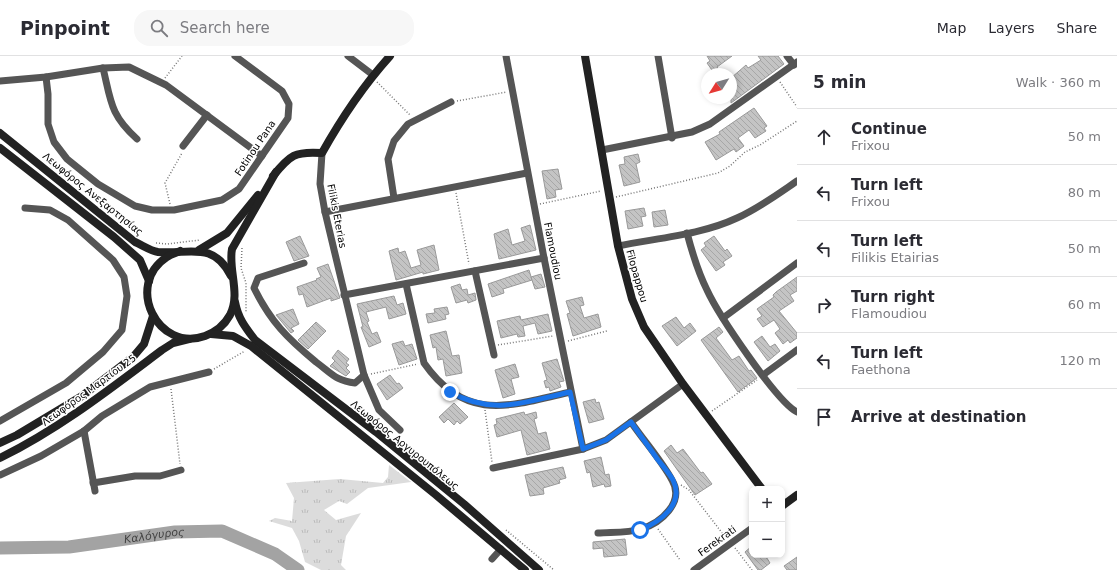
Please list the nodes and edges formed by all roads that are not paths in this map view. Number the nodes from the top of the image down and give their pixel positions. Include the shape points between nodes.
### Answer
1 (235, 56) edge
2 (348, 56) edge
3 (390, 56) edge
4 (506, 56) edge
5 (585, 56) edge
6 (658, 56) edge
7 (787, 56) edge
8 (795, 64) edge
9 (104, 68) junction
10 (372, 76) junction
11 (46, 77) junction
12 (0, 81) edge
13 (451, 102) road end
14 (207, 114) junction
15 (0, 133) edge
16 (672, 138) junction
17 (137, 139) dead end
18 (183, 146) road end
19 (0, 148) edge
20 (602, 150) junction
21 (322, 153) junction
22 (262, 156) junction
23 (276, 172) junction
24 (528, 173) junction
25 (797, 181) edge
26 (394, 198) junction
27 (25, 208) dead end
28 (325, 212) junction
29 (686, 233) junction
30 (618, 246) junction
31 (199, 250) junction
32 (180, 251) junction
33 (544, 258) junction
34 (304, 263) dead end
35 (797, 263) edge
36 (473, 271) junction
37 (149, 280) junction
38 (234, 282) junction
39 (406, 284) junction
40 (344, 296) junction
41 (235, 302) junction
42 (153, 316) junction
43 (723, 318) junction
44 (211, 334) junction
45 (190, 338) junction
46 (251, 345) junction
47 (797, 350) edge
48 (494, 355) dead end
49 (209, 372) road end
50 (364, 375) junction
51 (763, 375) junction
52 (683, 384) junction
53 (570, 392) junction
54 (797, 412) edge
55 (0, 422) edge
56 (631, 422) junction
57 (400, 430) dead end
58 (84, 431) junction
59 (0, 443) edge
60 (583, 449) junction
61 (0, 458) edge
62 (493, 468) road end
63 (181, 470) road end
64 (0, 475) edge
65 (760, 486) edge
66 (797, 495) edge
67 (785, 504) edge
68 (749, 530) edge
69 (598, 533) dead end
70 (501, 549) junction
71 (492, 559) dead end
72 (525, 570) edge
73 (539, 570) edge
74 (694, 570) edge

1 - 22 street, Fotinou Pana via 282,91 289,104 288,118
2 - 10 street
3 - 10 main road, Filikis Eterias
4 - 24 street, Flamoudiou
5 - 20 main road, Filopappou
6 - 16 street
7 - 8 street
8 - 16 street via 710,124
9 - 11 street
9 - 14 street via 129,68 161,82
9 - 17 street via 114,113 123,127
10 - 21 main road, Filikis Eterias
11 - 12 street
11 - 22 street, Fotinou Pana via 48,124 54,142 67,159 98,184 135,206 152,210 171,210 222,200 239,189
13 - 26 street via 408,124 394,141 388,159
14 - 18 street
14 - 22 street
15 - 32 main road, Λεωφόρος Ανεξαρτησίας via 135,242 157,252
16 - 20 street
19 - 37 main road, Λεωφόρος Ανεξαρτησίας via 140,260
20 - 30 main road, Filopappou
21 - 23 main road via 296,154
21 - 28 street, Filikis Eterias via 320,184
23 - 31 main road via 227,233
23 - 38 main road via 232,249 230,258
24 - 26 street
24 - 33 street, Flamoudiou
25 - 29 street via 736,219
26 - 28 street
27 - 55 street via 50,210 68,220 113,260 124,277 127,296 122,330 103,352 66,383
28 - 40 street, Filikis Eterias
29 - 30 street
29 - 43 street via 707,290
30 - 52 main road, Filopappou via 632,299 644,327
31 - 32 main road
31 - 38 main road via 219,260 227,268
32 - 37 main road via 167,257 156,267
33 - 36 street
33 - 53 street, Flamoudiou
34 - 50 street via 258,278 254,288 264,309 288,339 341,382 355,384
35 - 43 street
36 - 39 street
36 - 48 street
37 - 42 main road via 148,305
38 - 41 main road
39 - 40 street
39 - 53 street via 424,363 450,392 485,405 510,406
40 - 50 street, Filikis Eterias
41 - 44 main road via 222,326
41 - 46 main road
42 - 45 main road via 162,328 175,335
42 - 59 main road, Λεωφόρος Μαρτίου 25 via 144,344 133,357 82,396
43 - 51 street
44 - 45 main road
44 - 46 main road via 233,336
45 - 61 main road, Λεωφόρος Μαρτίου 25 via 173,343 58,426
46 - 70 main road, Λεωφόρος Αργυρουπόλεως
46 - 73 main road, Λεωφόρος Αργυρουπόλεως via 376,432
47 - 51 street
49 - 58 street via 150,387 102,416
50 - 57 street, Filikis Eterias via 379,410
51 - 54 street via 790,408
52 - 56 street
52 - 65 main road, Filopappou
53 - 60 street, Flamoudiou
56 - 60 street via 606,440
56 - 69 street via 673,480 676,493 674,504 666,514 640,530
58 - 63 street via 94,487 135,476 160,476
58 - 64 street via 41,456
60 - 62 street
66 - 67 main road
68 - 74 street, Ferekrati
70 - 71 street
70 - 72 main road, Λεωφόρος Αργυρουπόλεως

